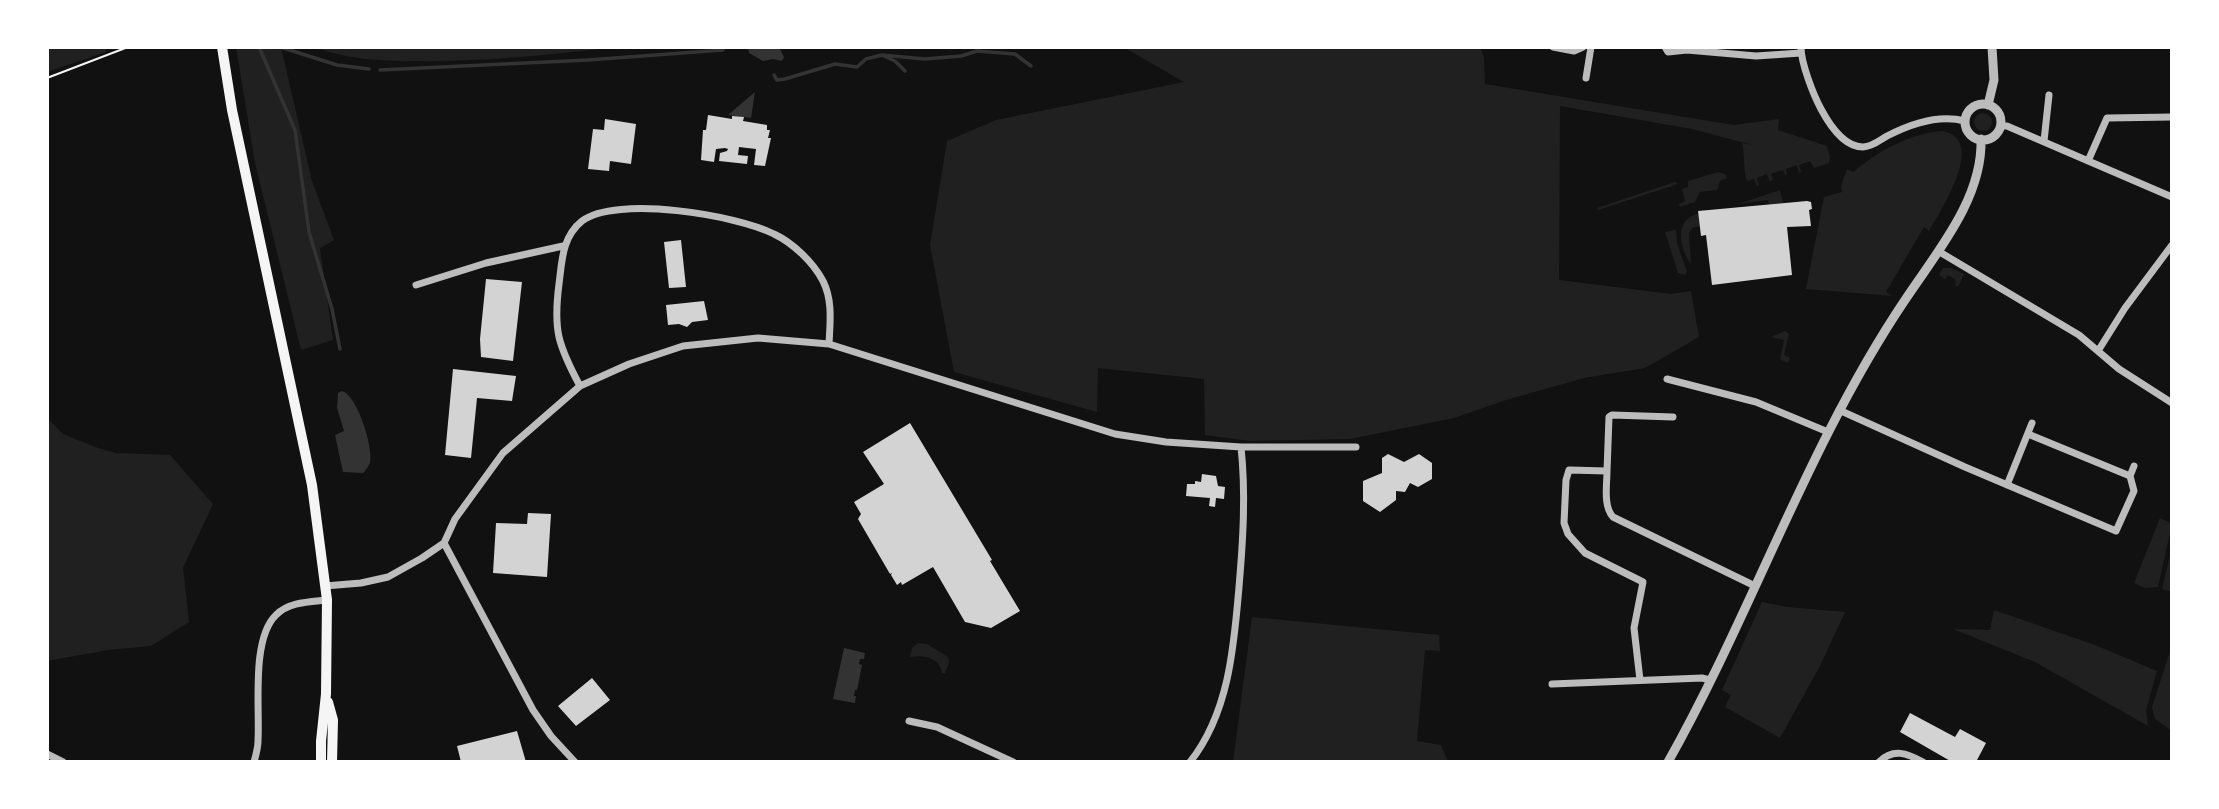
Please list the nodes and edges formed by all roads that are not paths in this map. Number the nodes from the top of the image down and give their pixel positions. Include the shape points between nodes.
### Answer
1 (222, 47) edge
2 (1553, 47) edge
3 (1583, 47) edge
4 (1591, 47) edge
5 (1665, 47) edge
6 (1992, 47) edge
7 (1801, 50) edge
8 (1727, 51) edge
9 (1586, 78) dead end
10 (2049, 95) dead end
11 (1988, 105) junction
12 (2172, 117) edge
13 (1965, 121) junction
14 (2000, 126) junction
15 (1981, 139) junction
16 (2044, 141) junction
17 (2088, 161) junction
18 (2172, 197) edge
19 (2172, 245) edge
20 (564, 246) junction
21 (1938, 251) junction
22 (416, 285) dead end
23 (829, 344) junction
24 (2098, 351) junction
25 (1667, 379) dead end
26 (580, 386) junction
27 (2172, 403) edge
28 (1839, 410) junction
29 (1673, 416) dead end
30 (2032, 423) dead end
31 (1828, 432) junction
32 (2028, 434) junction
33 (1241, 447) junction
34 (1356, 447) dead end
35 (2134, 466) dead end
36 (1607, 471) junction
37 (2130, 476) junction
38 (2007, 485) junction
39 (444, 543) junction
40 (325, 586) junction
41 (1755, 586) junction
42 (327, 600) junction
43 (1640, 680) junction
44 (1710, 680) junction
45 (1552, 684) dead end
46 (326, 694) junction
47 (909, 721) dead end
48 (47, 754) edge
49 (63, 762) edge
50 (254, 762) edge
51 (321, 762) edge
52 (332, 762) edge
53 (575, 762) edge
54 (1013, 762) edge
55 (1190, 762) edge
56 (1668, 762) edge
57 (1879, 762) edge
58 (1923, 762) edge

1 - 40 main road via 313,485
2 - 3 street via 1574,51
4 - 9 street
5 - 8 street via 1668,52
6 - 11 street via 1994,80
7 - 8 street via 1756,56
7 - 13 street via 1824,114 1852,144 1869,146 1932,120
10 - 16 street
11 - 13 street via 1974,106
11 - 14 street via 1997,110
12 - 17 street via 2107,118
13 - 15 street via 1970,134
14 - 15 street via 1992,137
14 - 16 street
15 - 21 street via 1971,190
16 - 17 street
17 - 18 street
19 - 24 street
20 - 22 street
20 - 23 street via 580,223 610,209 666,210 748,223 797,249 822,278 830,306
20 - 26 street via 555,318 565,359
21 - 24 street
21 - 28 street via 1875,345
23 - 26 street via 758,338 683,346
23 - 33 street via 1115,433
24 - 27 street
25 - 31 street via 1756,402
26 - 39 street via 503,453 455,519
28 - 31 street
28 - 38 street
29 - 36 street via 1609,417
30 - 32 street
31 - 41 street
32 - 37 street
32 - 38 street
33 - 34 street
33 - 55 street via 1244,533 1232,659 1216,714
35 - 37 street
36 - 41 street via 1607,504 1613,517
36 - 43 street via 1569,470 1564,523 1585,552 1643,582 1634,628
37 - 38 street via 2134,491 2116,531
39 - 40 street via 388,577
39 - 53 street via 533,709
40 - 42 main road
41 - 44 street
42 - 46 main road
42 - 50 street via 297,603 277,613 264,633
43 - 44 street
43 - 45 street
44 - 56 street
46 - 51 main road
46 - 52 main road via 333,720
47 - 54 street via 937,727
48 - 49 street
57 - 58 street via 1893,752

